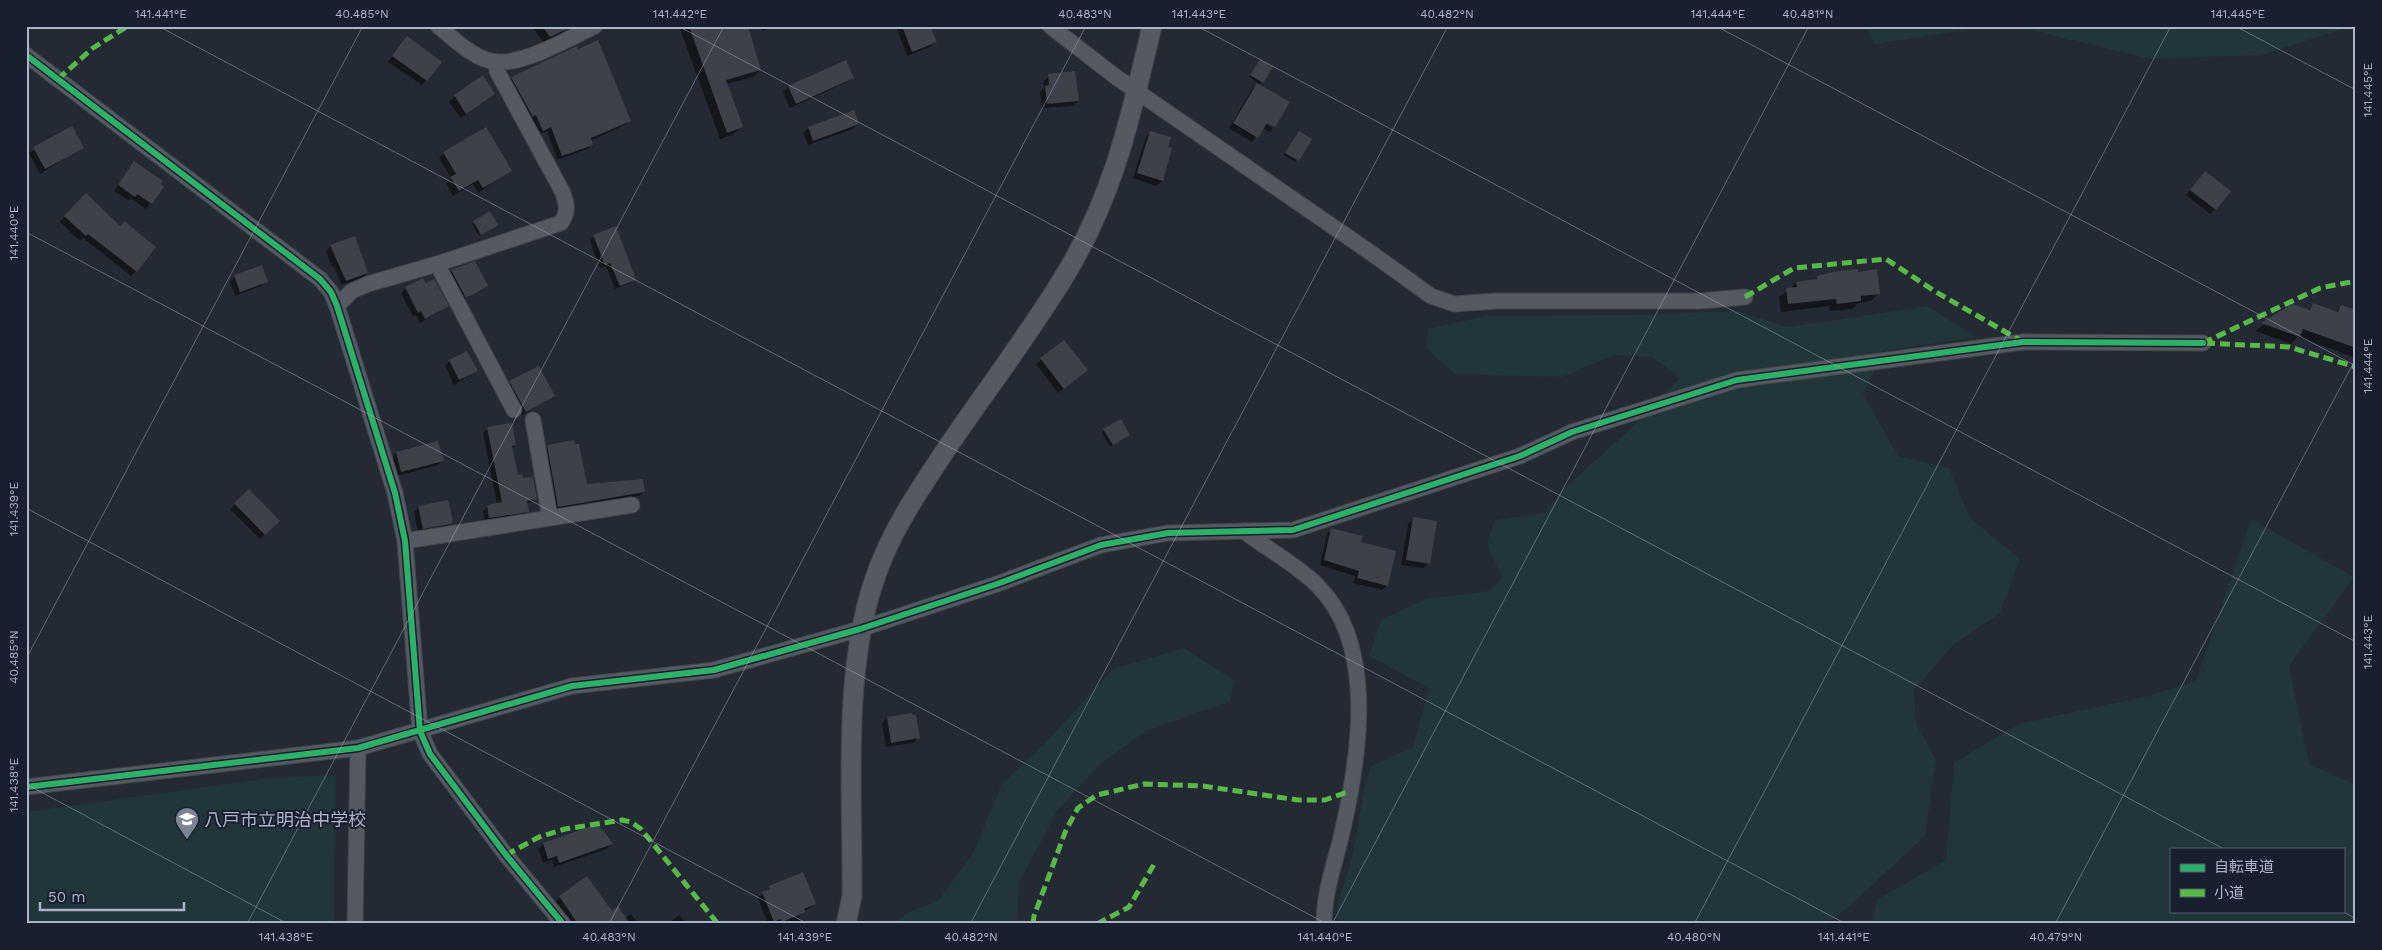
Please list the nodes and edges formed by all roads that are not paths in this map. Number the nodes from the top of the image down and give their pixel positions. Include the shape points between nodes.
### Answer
1 (438, 26) edge
2 (595, 26) edge
3 (1050, 26) edge
4 (1152, 26) edge
5 (26, 55) edge
6 (496, 62) junction
7 (1137, 91) junction
8 (436, 264) junction
9 (1744, 297) dead end
10 (337, 306) junction
11 (2203, 343) dead end
12 (514, 410) dead end
13 (533, 420) dead end
14 (632, 504) dead end
15 (550, 518) junction
16 (1244, 531) junction
17 (404, 541) junction
18 (860, 629) junction
19 (420, 731) junction
20 (358, 748) junction
21 (26, 787) edge
22 (355, 924) edge
23 (563, 924) edge
24 (846, 924) edge
25 (1324, 924) edge

1 - 6 street via 468,49
2 - 6 street via 517,61
3 - 7 street
4 - 7 street
5 - 10 street via 320,279
6 - 8 street via 497,71 562,191 567,213 561,223 550,228
7 - 9 street via 1430,296 1454,304 1700,301
7 - 18 street via 1110,185 1087,237 1028,332 915,495 890,541 874,580
8 - 10 street via 368,284 352,291
8 - 12 street
10 - 17 street via 395,493
11 - 16 street via 2023,342 1737,380 1572,432 1520,456 1293,530
13 - 15 street
14 - 15 street
15 - 17 street
16 - 18 street via 1168,533 1102,545
16 - 25 street via 1318,586 1336,608 1351,640 1358,676 1358,746 1344,824 1324,900
17 - 19 street
18 - 19 street via 714,670 572,686
18 - 24 street via 852,741 852,896
19 - 20 street
19 - 23 street via 430,754
20 - 21 street
20 - 22 street

